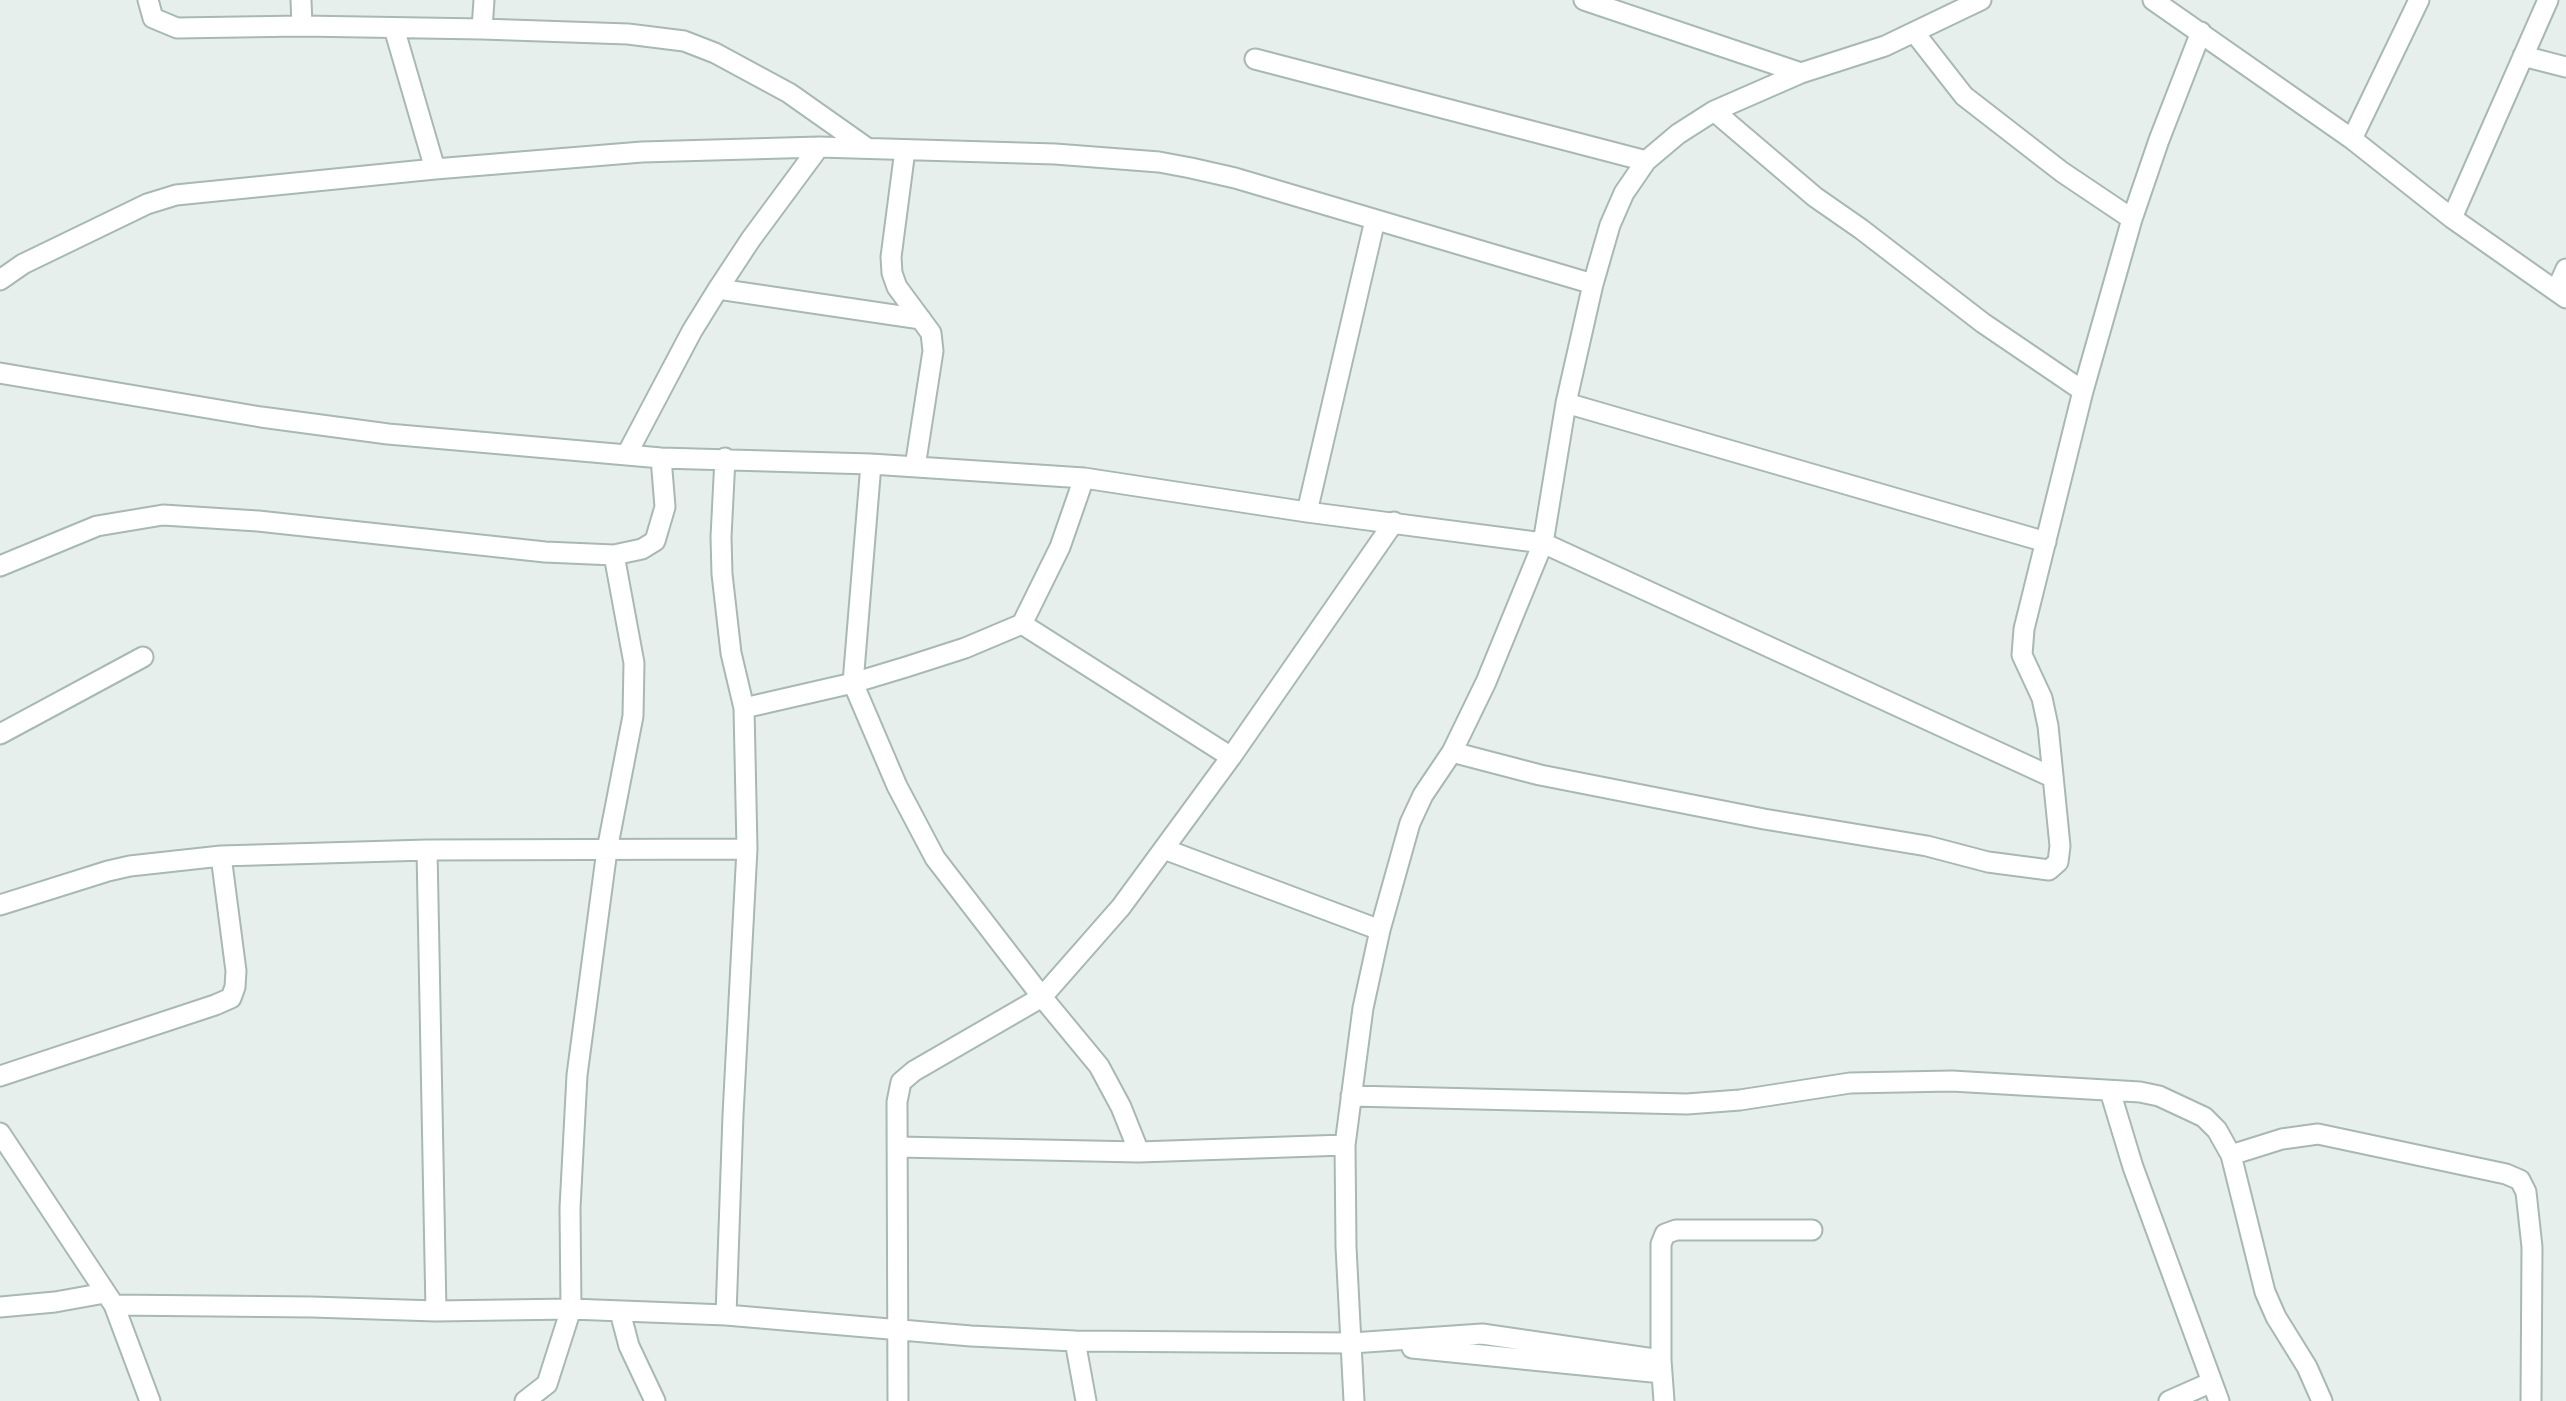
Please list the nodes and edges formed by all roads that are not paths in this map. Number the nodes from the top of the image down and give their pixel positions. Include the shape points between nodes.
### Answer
1 (148, 0) edge
2 (301, 0) edge
3 (484, 0) edge
4 (1584, 0) edge
5 (2152, 0) edge
6 (2419, 0) edge
7 (2548, 0) edge
8 (1977, 1) edge
9 (302, 26) junction
10 (394, 29) junction
11 (482, 29) junction
12 (1914, 32) junction
13 (2201, 32) junction
14 (2523, 56) junction
15 (1255, 59) dead end
16 (2566, 68) edge
17 (1801, 74) junction
18 (1714, 111) junction
19 (2353, 139) junction
20 (819, 148) junction
21 (867, 148) junction
22 (905, 150) junction
23 (1646, 161) junction
24 (435, 169) junction
25 (2452, 218) junction
26 (2132, 219) junction
27 (1375, 220) junction
28 (2566, 269) edge
29 (0, 280) edge
30 (1593, 285) junction
31 (718, 289) junction
32 (2561, 294) edge
33 (922, 319) junction
34 (0, 373) edge
35 (2082, 391) junction
36 (1566, 403) junction
37 (627, 454) junction
38 (661, 458) junction
39 (725, 458) junction
40 (872, 464) junction
41 (915, 467) junction
42 (1084, 478) junction
43 (1307, 512) junction
44 (1394, 522) junction
45 (2046, 542) junction
46 (1543, 543) junction
47 (614, 555) junction
48 (0, 566) edge
49 (1021, 624) junction
50 (143, 657) dead end
51 (853, 683) junction
52 (744, 709) junction
53 (0, 734) edge
54 (1452, 752) junction
55 (1231, 757) junction
56 (2052, 777) junction
57 (747, 849) junction
58 (1164, 849) junction
59 (427, 850) junction
60 (607, 850) junction
61 (221, 856) junction
62 (0, 905) edge
63 (1380, 930) junction
64 (1042, 997) junction
65 (0, 1076) edge
66 (2110, 1091) junction
67 (1351, 1096) junction
68 (0, 1133) edge
69 (1345, 1145) junction
70 (898, 1147) junction
71 (1139, 1152) junction
72 (2231, 1155) junction
73 (1812, 1230) dead end
74 (109, 1299) junction
75 (0, 1307) edge
76 (570, 1309) junction
77 (436, 1311) junction
78 (620, 1312) junction
79 (726, 1315) junction
80 (896, 1330) junction
81 (1075, 1341) junction
82 (1352, 1343) junction
83 (1661, 1366) junction
84 (2212, 1381) junction
85 (551, 1393) edge
86 (150, 1401) edge
87 (525, 1401) edge
88 (655, 1401) edge
89 (898, 1401) edge
90 (1086, 1401) edge
91 (1354, 1401) edge
92 (1664, 1401) edge
93 (2169, 1401) edge
94 (2219, 1401) edge
95 (2322, 1401) edge
96 (2531, 1401) edge

1 - 9 street via 153,18 177,28
2 - 9 street
3 - 11 street
4 - 17 street
5 - 13 street
6 - 19 street
7 - 14 street
8 - 12 street
9 - 10 street
10 - 11 street
10 - 24 street
11 - 21 street via 628,34 684,41 778,86
12 - 17 street
12 - 26 street via 1964,96
13 - 19 street
13 - 26 street
14 - 16 street
14 - 25 street
15 - 23 street
17 - 18 street
18 - 23 street
18 - 35 street via 1815,197
19 - 25 street
20 - 21 street
20 - 24 street via 642,152
20 - 31 street
21 - 22 street
22 - 27 street via 1159,162 1235,178
22 - 33 street via 892,273
23 - 30 street via 1624,192
24 - 29 street via 176,195 147,204 23,264
25 - 32 street
26 - 35 street
27 - 30 street
27 - 43 street
28 - 32 street
30 - 36 street
31 - 33 street
31 - 37 street
33 - 41 street via 932,333 933,351
34 - 37 street via 388,434
35 - 45 street
36 - 45 street
36 - 46 street
37 - 38 street
38 - 39 street
38 - 47 street via 665,507 655,541
39 - 40 street
39 - 52 street via 723,587
40 - 41 street
40 - 51 street
41 - 42 street
42 - 43 street
42 - 49 street via 1060,547
43 - 44 street
44 - 46 street
44 - 55 street
45 - 56 street via 2022,655 2042,698
46 - 54 street
46 - 56 street
47 - 48 street via 163,514 96,526
47 - 60 street via 635,688
49 - 51 street via 965,648
49 - 55 street
50 - 53 street
51 - 52 street
51 - 64 street via 922,836
52 - 57 street
54 - 56 street via 1540,775 2049,870 2059,862 2060,846
54 - 63 street via 1410,823
55 - 58 street
57 - 60 street
57 - 79 street
58 - 63 street
58 - 64 street
59 - 60 street
59 - 61 street
59 - 77 street
60 - 76 street via 577,1075
61 - 62 street via 119,868
61 - 65 street via 236,971 231,998
63 - 67 street
64 - 70 street via 901,1082
64 - 71 street via 1099,1066
66 - 67 street via 1952,1081 1850,1083 1687,1104
66 - 72 street via 2140,1092 2186,1107 2204,1117
66 - 84 street via 2133,1167
67 - 69 street
68 - 74 street
69 - 71 street
69 - 82 street
70 - 71 street
70 - 80 street
72 - 95 street via 2265,1292
72 - 96 street via 2282,1139 2318,1135 2520,1180 2526,1192 2532,1248
73 - 83 street via 1676,1230 1665,1234 1661,1244
74 - 75 street
74 - 77 street
74 - 86 street
76 - 77 street
76 - 78 street
76 - 85 street
78 - 79 street
78 - 88 street via 629,1346
79 - 80 street
80 - 81 street
80 - 89 street
81 - 82 street
81 - 90 street
82 - 83 street via 1482,1334
82 - 91 street
83 - 92 street
84 - 93 street
84 - 94 street
85 - 87 street

